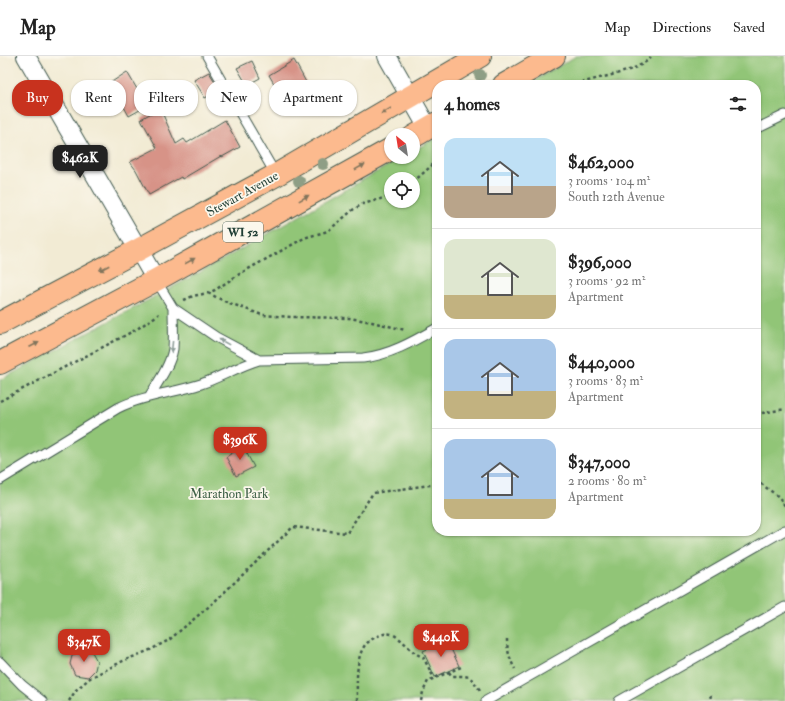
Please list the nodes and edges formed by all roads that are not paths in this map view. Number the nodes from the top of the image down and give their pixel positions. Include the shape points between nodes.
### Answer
1 (26, 56) edge
2 (208, 56) edge
3 (387, 56) edge
4 (480, 56) edge
5 (554, 56) edge
6 (438, 80) edge
7 (513, 80) edge
8 (432, 83) edge
9 (410, 96) junction
10 (785, 115) edge
11 (761, 127) edge
12 (426, 130) edge
13 (384, 153) edge
14 (276, 175) junction
15 (138, 250) junction
16 (156, 280) junction
17 (173, 308) junction
18 (0, 323) edge
19 (432, 331) edge
20 (259, 360) junction
21 (0, 363) edge
22 (149, 396) junction
23 (0, 480) edge
24 (785, 530) edge
25 (785, 607) edge
26 (0, 662) edge
27 (42, 701) edge
28 (487, 701) edge
29 (619, 701) edge

1 - 15 street
2 - 14 lane
3 - 9 street
4 - 6 main road, Stewart Avenue / WI 52
5 - 7 main road
8 - 9 main road, Stewart Avenue / WI 52
9 - 12 street
9 -> 14 main road, Stewart Avenue / WI 52
10 - 11 lane
16 -> 13 main road, WI 52
14 - 15 main road, Stewart Avenue / WI 52
15 - 16 street
15 -> 18 main road, Stewart Avenue / WI 52
16 - 17 lane
21 -> 16 main road, WI 52
20 -> 17 lane via 216,337
17 -> 22 lane via 171,357
19 - 20 lane via 387,353 370,357
20 - 22 lane via 201,384
22 - 23 lane via 118,408
24 - 28 lane
25 - 29 lane
26 - 27 lane via 26,689

